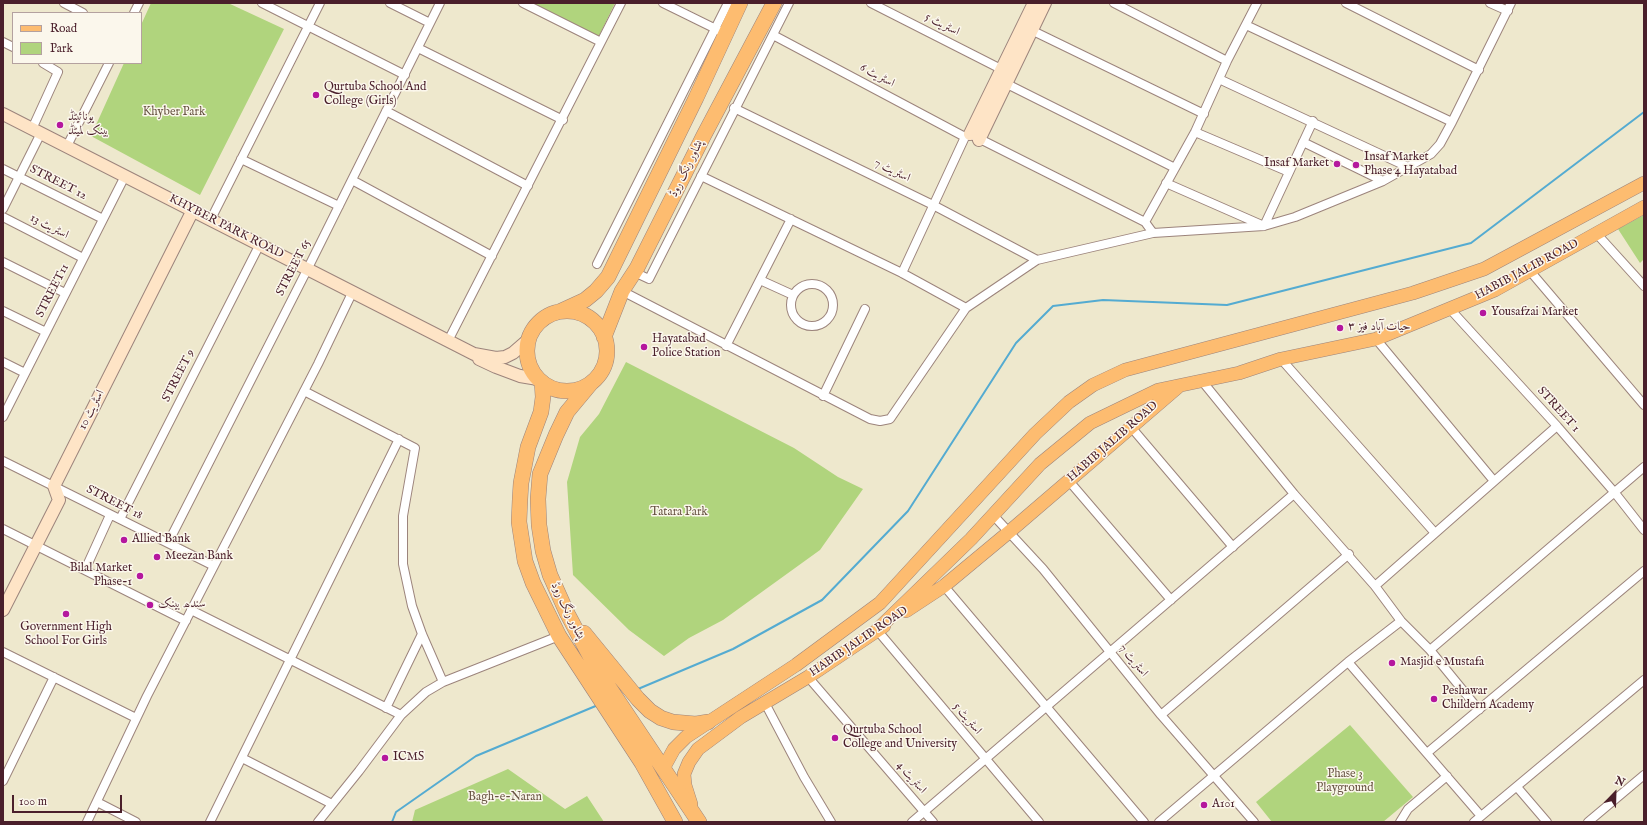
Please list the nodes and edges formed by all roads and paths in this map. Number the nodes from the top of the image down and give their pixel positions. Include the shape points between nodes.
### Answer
1 (64, 3) edge
2 (139, 3) edge
3 (262, 3) edge
4 (320, 3) edge
5 (390, 3) edge
6 (440, 3) edge
7 (523, 3) edge
8 (621, 3) edge
9 (663, 3) edge
10 (728, 3) edge
11 (740, 3) edge
12 (774, 3) edge
13 (789, 3) edge
14 (871, 3) edge
15 (1034, 3) edge
16 (1044, 3) edge
17 (1114, 3) edge
18 (1257, 3) edge
19 (1346, 3) edge
20 (1490, 3) edge
21 (1511, 3) edge
22 (1508, 11) junction
23 (81, 12) edge
24 (134, 12) edge
25 (430, 23) junction
26 (1246, 25) junction
27 (309, 26) junction
28 (1031, 30) junction
29 (720, 32) junction
30 (773, 35) junction
31 (3, 42) edge
32 (601, 42) junction
33 (12, 47) edge
34 (418, 48) junction
35 (1227, 61) junction
36 (45, 64) edge
37 (108, 64) edge
38 (1002, 69) junction
39 (1479, 70) junction
40 (405, 75) junction
41 (1219, 79) junction
42 (1005, 82) junction
43 (734, 108) junction
44 (386, 111) junction
45 (3, 114) edge
46 (1204, 114) junction
47 (563, 120) junction
48 (1312, 121) junction
49 (1452, 122) junction
50 (37, 131) junction
51 (1195, 132) junction
52 (971, 137) junction
53 (1303, 142) junction
54 (67, 146) junction
55 (241, 159) junction
56 (1408, 167) junction
57 (1175, 168) junction
58 (3, 169) edge
59 (1289, 172) junction
60 (125, 176) junction
61 (702, 176) junction
62 (19, 177) junction
63 (352, 180) junction
64 (1383, 181) junction
65 (1166, 183) junction
66 (1644, 183) edge
67 (528, 186) junction
68 (933, 205) junction
69 (339, 206) junction
70 (1644, 207) edge
71 (3, 209) edge
72 (192, 210) junction
73 (3, 217) edge
74 (103, 219) junction
75 (211, 219) junction
76 (791, 219) junction
77 (1145, 222) junction
78 (1264, 226) junction
79 (1153, 233) junction
80 (1596, 233) junction
81 (260, 244) junction
82 (492, 256) junction
83 (83, 258) junction
84 (1037, 260) junction
85 (3, 262) edge
86 (597, 264) dead end
87 (308, 268) junction
88 (1530, 271) junction
89 (634, 272) junction
90 (902, 273) junction
91 (760, 280) junction
92 (1644, 286) edge
93 (353, 291) junction
94 (622, 291) junction
95 (65, 293) junction
96 (793, 295) junction
97 (966, 308) junction
98 (865, 309) dead end
99 (1450, 309) junction
100 (3, 311) edge
101 (561, 311) junction
102 (46, 332) junction
103 (604, 337) junction
104 (1376, 339) junction
105 (528, 340) junction
106 (448, 341) junction
107 (726, 346) junction
108 (474, 354) junction
109 (1281, 359) junction
110 (3, 362) edge
111 (25, 373) junction
112 (540, 380) junction
113 (1202, 381) junction
114 (592, 382) junction
115 (1180, 386) junction
116 (304, 392) junction
117 (823, 396) junction
118 (1644, 404) edge
119 (4, 414) edge
120 (1557, 426) junction
121 (1131, 427) junction
122 (400, 439) junction
123 (3, 461) edge
124 (1644, 467) edge
125 (1069, 480) junction
126 (1494, 481) junction
127 (54, 486) junction
128 (1615, 492) junction
129 (1294, 494) junction
130 (110, 515) junction
131 (993, 515) junction
132 (120, 519) junction
133 (3, 529) edge
134 (1644, 530) edge
135 (1009, 532) junction
136 (1435, 533) junction
137 (168, 543) junction
138 (36, 545) junction
139 (1233, 547) junction
140 (1349, 554) junction
141 (214, 566) junction
142 (85, 570) junction
143 (1644, 571) edge
144 (944, 586) junction
145 (1375, 586) junction
146 (888, 594) junction
147 (6, 596) edge
148 (1171, 600) junction
149 (903, 606) junction
150 (3, 610) edge
151 (191, 610) junction
152 (186, 621) junction
153 (1401, 621) junction
154 (877, 630) junction
155 (422, 634) junction
156 (558, 636) junction
157 (1430, 650) junction
158 (3, 652) edge
159 (1110, 652) junction
160 (290, 660) junction
161 (1348, 662) junction
162 (598, 670) junction
163 (54, 677) junction
164 (808, 677) junction
165 (1644, 680) edge
166 (444, 682) junction
167 (765, 703) junction
168 (1046, 707) junction
169 (386, 708) junction
170 (1479, 710) junction
171 (401, 715) junction
172 (1161, 715) junction
173 (136, 718) junction
174 (708, 722) junction
175 (633, 736) junction
176 (1427, 752) junction
177 (242, 758) junction
178 (986, 759) junction
179 (663, 770) junction
180 (1644, 775) edge
181 (1215, 776) junction
182 (1446, 776) junction
183 (3, 780) edge
184 (1516, 787) junction
185 (97, 802) junction
186 (332, 804) junction
187 (924, 812) junction
188 (1477, 819) edge
189 (693, 820) edge
190 (87, 822) edge
191 (136, 822) edge
192 (210, 822) edge
193 (318, 822) edge
194 (675, 822) edge
195 (831, 822) edge
196 (912, 822) edge
197 (933, 822) edge
198 (1039, 822) edge
199 (1144, 822) edge
200 (1159, 822) edge
201 (1254, 822) edge
202 (1400, 822) edge
203 (1547, 822) edge
204 (1588, 822) edge

1 - 23 street
2 - 24 street
3 - 27 street
4 - 27 street
5 - 25 street
6 - 25 street, STREET 65
7 - 32 street
8 - 32 street
9 - 29 street
10 - 29 street
11 - 29 highway, پشاور رنگ روڈ
12 - 89 highway, پشاور رنگ روڈ
13 - 30 street
14 - 38 street, اسٹریٹ 5
15 - 38 street
16 - 28 street
17 - 35 street
18 - 26 street
19 - 39 street
20 - 22 street
21 - 22 street
22 - 39 street
25 - 34 street, STREET 65
26 - 35 street
26 - 49 street
27 - 40 street
27 - 55 street
28 - 42 street
28 - 46 street
29 - 86 street
29 - 101 highway, پشاور رنگ روڈ via 696,98 608,277 585,300
30 - 43 street
30 - 52 street, اسٹریٹ 6
31 - 33 street
32 - 47 street
34 - 40 street, STREET 65
34 - 47 street
35 - 41 street
36 - 50 street via 58,72
37 - 54 street
38 - 52 street
39 - 49 street
40 - 44 street, STREET 65
41 - 46 street
41 - 48 street
42 - 52 street
42 - 57 street
43 - 61 street
43 - 68 street, اسٹریٹ 7
44 - 63 street, STREET 65
44 - 67 street
45 - 50 street, KHYBER PARK ROAD
46 - 51 street
47 - 67 street
48 - 53 street
48 - 56 street
49 - 56 street via 1440,144 1431,154
50 - 54 street, KHYBER PARK ROAD
50 - 62 street
51 - 57 street
51 - 59 street
52 - 68 street
52 - 77 street, اسٹریٹ 6
53 - 59 street
53 - 64 street
54 - 60 street, KHYBER PARK ROAD
55 - 69 street
55 - 75 street
56 - 64 street
57 - 65 street
58 - 62 street, STREET 12
59 - 78 street
60 - 72 street, KHYBER PARK ROAD
60 - 74 street, STREET11
61 - 76 street
61 - 89 street via 649,279
62 - 71 street
62 - 74 street, STREET 12
63 - 69 street, STREET 65
63 - 82 street
64 - 78 street via 1295,218
65 - 77 street
65 - 78 street
66 - 146 main road via 1484,269 1413,293 1125,370 1098,382 1069,402 1035,434
67 - 82 street
68 - 84 street, اسٹریٹ 7
68 - 90 street
69 - 87 street, STREET 65
70 - 80 main road, HABIB JALIB ROAD
72 - 75 street, KHYBER PARK ROAD
72 - 127 street, اسٹریٹ 10
73 - 83 street, اسٹریٹ 13
74 - 83 street, STREET11
75 - 81 street, KHYBER PARK ROAD
76 - 90 street
76 - 91 street
77 - 79 street
78 - 79 street
79 - 84 street
80 - 88 main road, HABIB JALIB ROAD
80 - 92 street
81 - 87 street, KHYBER PARK ROAD
81 - 132 street, STREET 9
82 - 106 street
83 - 95 street, STREET11
84 - 97 street
85 - 95 street
87 - 93 street, KHYBER PARK ROAD
87 - 137 street, STREET 65
88 - 99 main road, HABIB JALIB ROAD
88 - 118 street
89 - 94 highway, پشاور رنگ روڈ
90 - 97 street
91 - 96 street
91 - 107 street
93 - 106 street, KHYBER PARK ROAD
93 - 116 street
94 - 103 highway, پشاور رنگ روڈ
94 - 107 street
95 - 102 street, STREET11
96 - 96 street via 791,309 804,325 817,326 829,319 834,306 833,299 824,287 811,284
97 - 117 street via 890,419 870,419
98 - 117 street
99 - 104 main road, HABIB JALIB ROAD
99 - 120 street, STREET 1
100 - 102 street
101 - 103 highway via 572,311 592,320
101 - 105 highway via 550,314 540,321
102 - 111 street, STREET11
103 - 114 highway via 607,347 604,366
104 - 109 main road, HABIB JALIB ROAD
104 - 126 street
105 - 108 street via 505,357
105 - 112 highway via 528,361
106 - 108 street, KHYBER PARK ROAD
107 - 117 street
108 - 112 street via 481,361 496,367
109 - 113 main road, HABIB JALIB ROAD via 1239,373
109 - 136 street
110 - 111 street
111 - 119 street, STREET11
112 - 114 highway via 558,390 567,391
112 - 156 highway, پشاور رنگ روڈ via 543,397 541,412 528,447 521,483 519,522 525,561
113 - 115 main road, HABIB JALIB ROAD
113 - 129 street
114 - 162 highway, پشاور رنگ روڈ via 567,412 556,435 540,474 538,499 543,551 550,575
115 - 121 main road, HABIB JALIB ROAD
115 - 131 main road via 1158,390 1090,422 1040,464
116 - 122 street
116 - 141 street
120 - 126 street
120 - 128 street, STREET 1
121 - 125 main road, HABIB JALIB ROAD
121 - 139 street
122 - 155 street via 415,448 403,516 403,564 412,606
122 - 160 street
123 - 127 street, STREET 18
124 - 128 street
125 - 135 main road, HABIB JALIB ROAD
125 - 148 street
126 - 136 street
127 - 130 street, STREET 18
127 - 138 street via 59,500
128 - 134 street, STREET 1
128 - 157 street
129 - 139 street
129 - 140 street
130 - 132 street, STREET 18
130 - 142 street
131 - 135 street, اسٹریٹ 7
131 - 149 main road
132 - 137 street, STREET 18
133 - 138 street
135 - 144 main road, HABIB JALIB ROAD
135 - 159 street, اسٹریٹ 7 via 1043,569
136 - 145 street
137 - 141 street, STREET 18
138 - 142 street
138 - 147 street
139 - 148 street
140 - 145 street
140 - 172 street
141 - 151 street
142 - 152 street
143 - 170 street
144 - 154 main road, HABIB JALIB ROAD
144 - 168 street
145 - 153 street
146 - 149 main road
146 - 174 main road via 880,603 796,664
147 - 150 street
148 - 159 street
149 - 154 main road
151 - 152 street
151 - 160 street
152 - 173 street
153 - 157 street
153 - 161 street
154 - 164 main road, HABIB JALIB ROAD
154 - 178 street, اسٹریٹ 5
155 - 166 street
155 - 169 street
156 - 162 highway, پشاور رنگ روڈ
156 - 166 street
157 - 170 street
158 - 163 street
159 - 168 street
159 - 172 street, اسٹریٹ 7
160 - 169 street
160 - 177 street
161 - 176 street
161 - 181 street
162 - 174 highway via 661,718 688,724
162 - 175 highway, پشاور رنگ روڈ
163 - 173 street
163 - 183 street
164 - 167 main road, HABIB JALIB ROAD
164 - 187 street, اسٹریٹ 4
165 - 184 street
166 - 171 street via 426,692
167 - 189 main road, HABIB JALIB ROAD via 719,732 692,756 684,779
167 - 195 street
168 - 178 street
168 - 199 street
169 - 171 street
170 - 176 street
171 - 186 street
172 - 181 street, اسٹریٹ 7
173 - 185 street
174 - 179 main road via 674,749
175 - 179 highway, پشاور رنگ روڈ
175 - 194 highway, پشاور رنگ روڈ
176 - 182 street
177 - 186 street
177 - 192 street
178 - 187 street
178 - 198 street, اسٹریٹ 5
179 - 189 highway, پشاور رنگ روڈ
180 - 204 street
181 - 200 street
181 - 201 street, اسٹریٹ 7
182 - 188 street
182 - 202 street via 1408,809
184 - 188 street
184 - 203 street
185 - 190 street
185 - 191 street
186 - 193 street
187 - 196 street
187 - 197 street, اسٹریٹ 4

